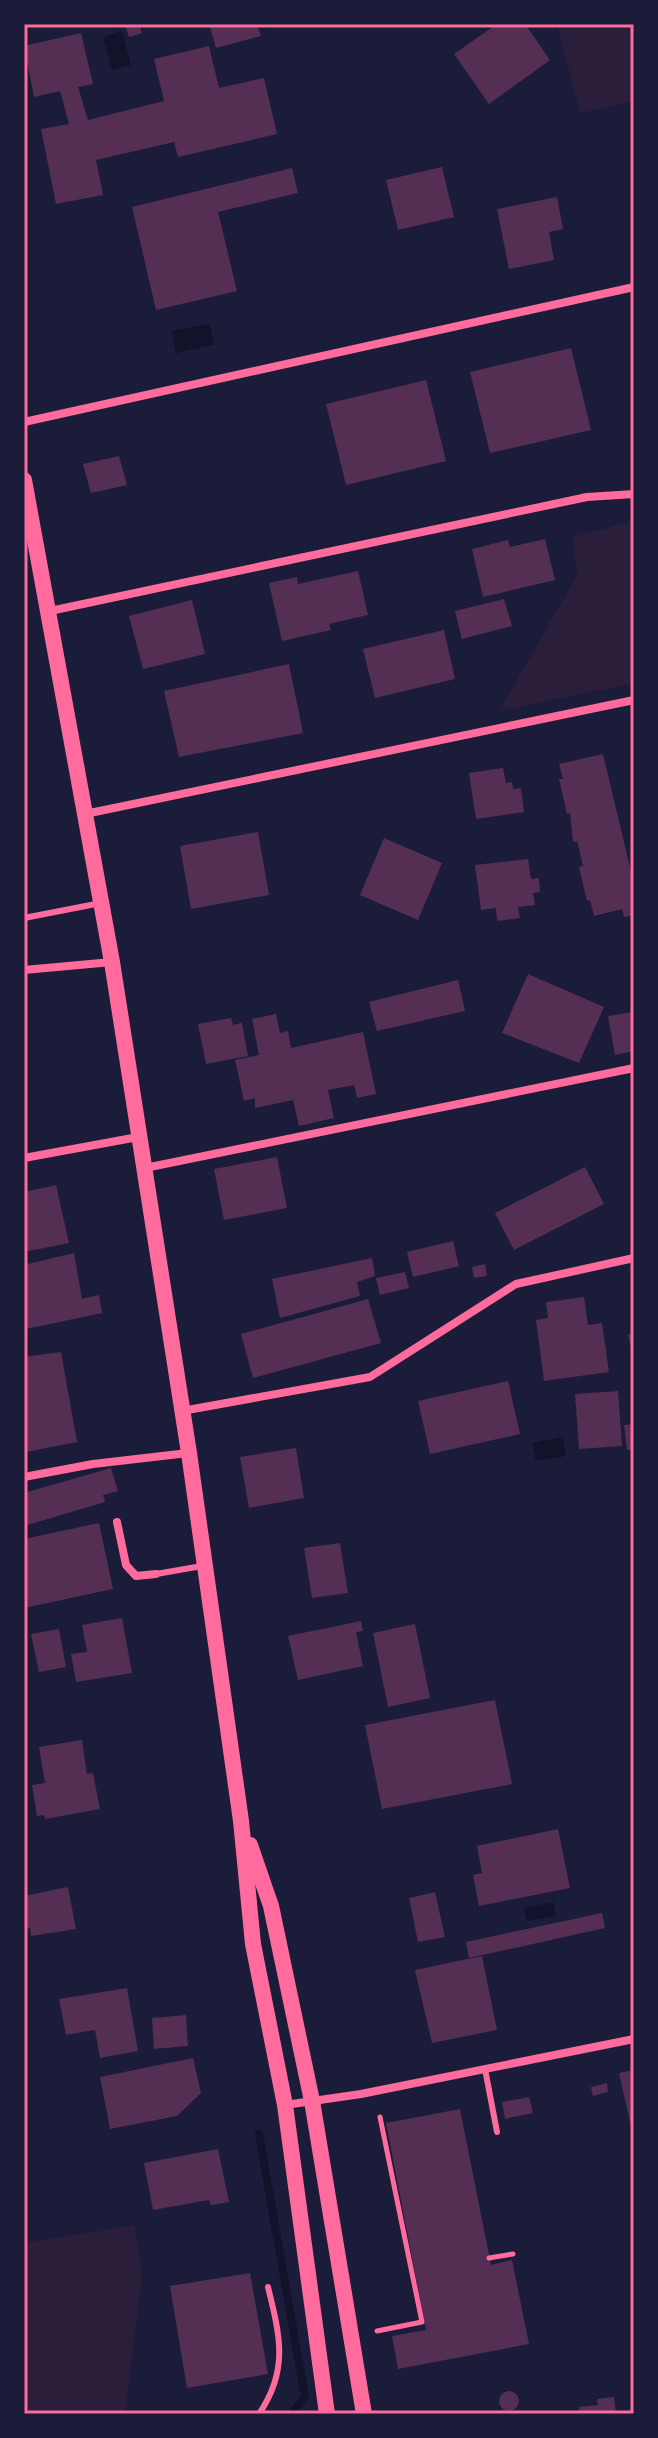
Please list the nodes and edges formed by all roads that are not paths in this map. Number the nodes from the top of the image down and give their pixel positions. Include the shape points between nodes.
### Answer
1 (634, 287) edge
2 (24, 422) edge
3 (24, 480) edge
4 (634, 494) edge
5 (50, 611) junction
6 (634, 700) edge
7 (85, 814) junction
8 (101, 903) junction
9 (24, 918) edge
10 (112, 962) junction
11 (24, 970) edge
12 (634, 1068) edge
13 (138, 1137) junction
14 (24, 1158) edge
15 (143, 1169) junction
16 (634, 1258) edge
17 (182, 1411) junction
18 (189, 1453) junction
19 (24, 1477) edge
20 (117, 1522) dead end
21 (205, 1565) junction
22 (156, 1574) joint
23 (241, 1821) junction
24 (634, 2039) edge
25 (485, 2069) junction
26 (312, 2101) junction
27 (285, 2105) junction
28 (497, 2132) dead end
29 (268, 2287) dead end
30 (259, 2414) edge
31 (327, 2414) edge
32 (364, 2414) edge

1 - 2 street
3 - 5 main road
4 - 5 street via 571,500
5 - 7 main road
6 - 7 street
7 - 8 main road
8 - 9 lane
8 - 10 main road
10 - 11 street
10 - 13 main road
12 - 15 street
13 - 14 street
13 - 15 main road
15 - 17 main road
16 - 17 street via 516,1284 370,1377
17 - 18 main road
18 - 19 street
18 - 21 main road
20 - 22 street via 126,1565 136,1576
21 - 22 lane
21 - 23 main road
23 - 26 main road via 271,1906
23 - 27 main road via 253,1944
24 - 25 street
25 - 26 street
25 - 28 lane
26 - 27 street
26 - 32 main road
27 - 31 main road
29 - 30 lane via 282,2356 271,2396

